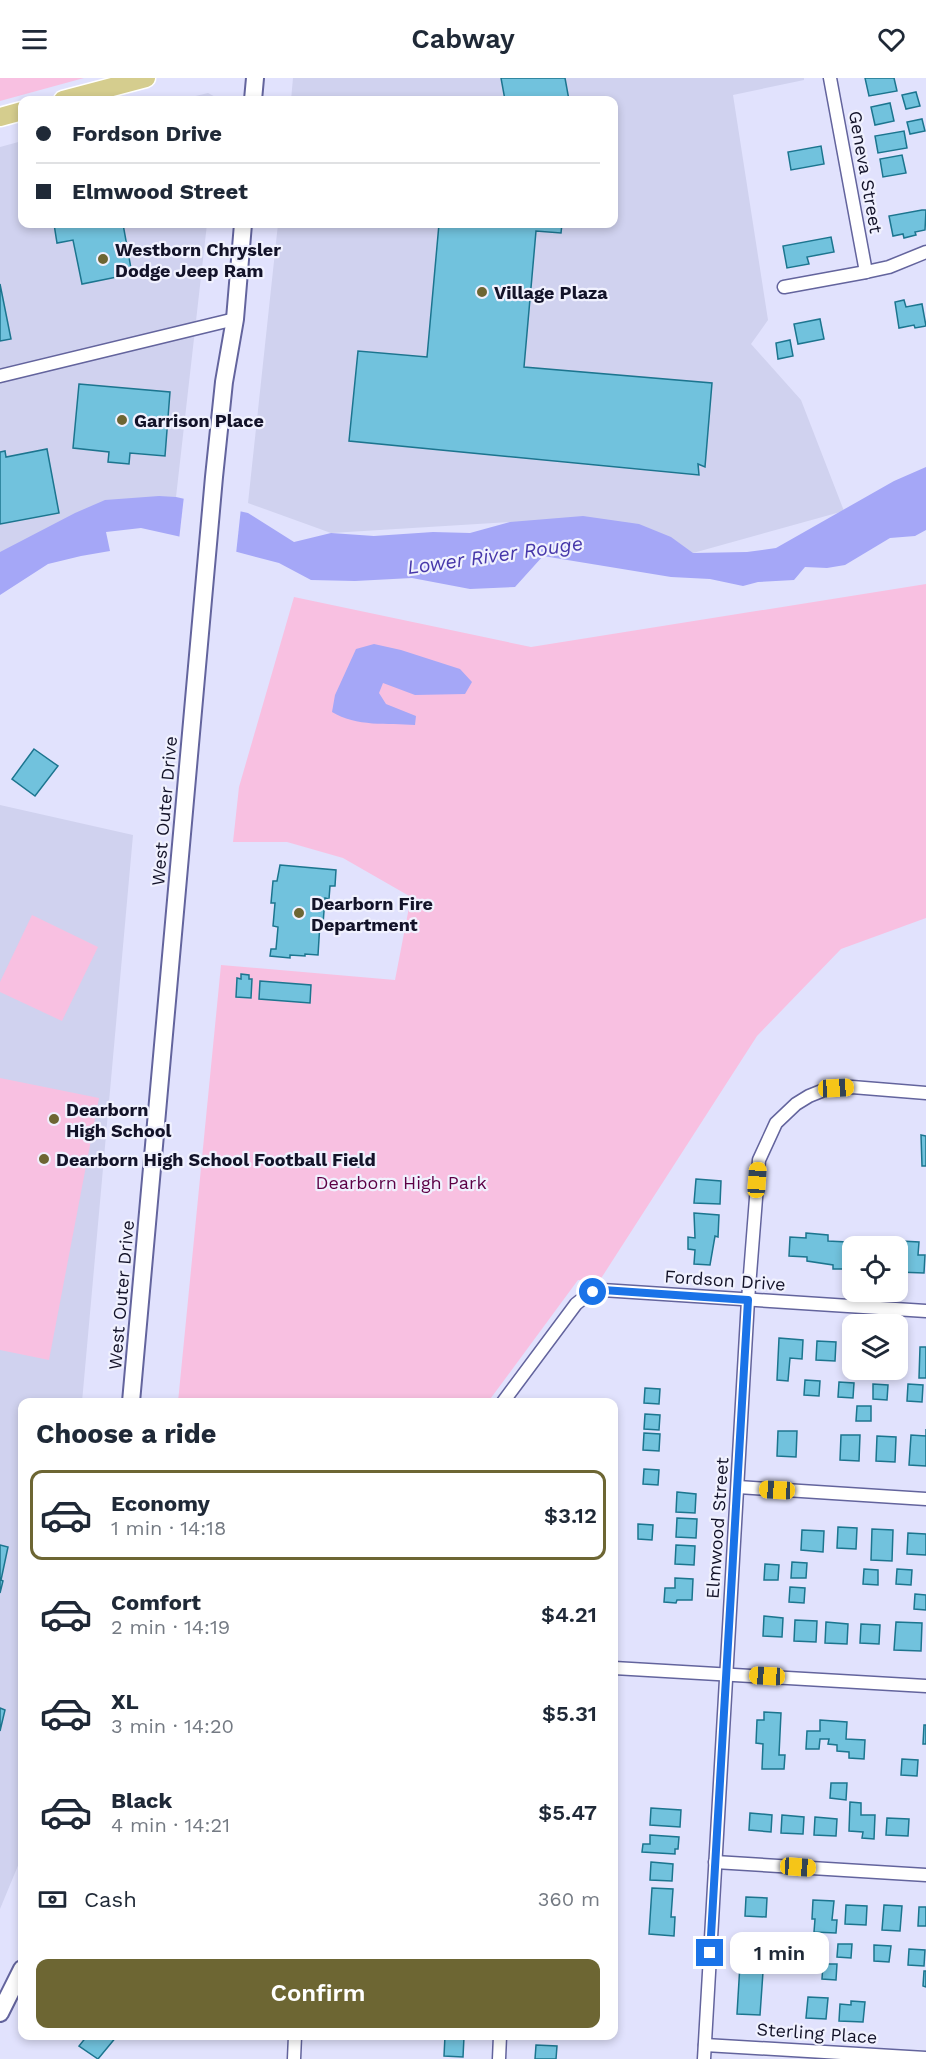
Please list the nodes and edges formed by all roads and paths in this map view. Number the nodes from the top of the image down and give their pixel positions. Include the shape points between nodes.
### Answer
1 (146, 78) edge
2 (255, 78) edge
3 (830, 78) edge
4 (78, 96) edge
5 (253, 96) edge
6 (18, 112) edge
7 (0, 117) edge
8 (243, 228) edge
9 (926, 252) edge
10 (866, 272) junction
11 (784, 287) dead end
12 (235, 319) junction
13 (0, 376) edge
14 (926, 1093) edge
15 (748, 1300) junction
16 (926, 1311) edge
17 (131, 1398) edge
18 (506, 1398) edge
19 (738, 1487) junction
20 (926, 1499) edge
21 (618, 1668) edge
22 (726, 1673) junction
23 (926, 1686) edge
24 (716, 1862) junction
25 (926, 1875) edge
26 (18, 1977) edge
27 (0, 2013) edge
28 (295, 2040) edge
29 (500, 2040) edge
30 (705, 2045) junction
31 (926, 2058) edge
32 (294, 2059) edge
33 (499, 2059) edge
34 (704, 2059) edge

1 - 4 main road
2 - 5 main road
3 - 10 street, Geneva Street
6 - 7 main road
8 - 12 main road, West Outer Drive
9 - 10 street
10 - 11 street
12 - 13 street
12 - 17 main road, West Outer Drive via 214,477
14 - 15 street, Elmwood Street via 852,1087 824,1090 796,1104 776,1124 759,1160
15 - 16 street, Fordson Drive
15 - 18 street, Fordson Drive via 593,1292 576,1304
15 - 19 street, Elmwood Street
19 - 20 street
19 - 22 street, Elmwood Street
21 - 22 street
22 - 23 street
22 - 24 street, Elmwood Street
24 - 25 street
24 - 30 street, Elmwood Street
26 - 27 main road
28 - 32 street
29 - 33 street
30 - 31 street, Sterling Place
30 - 34 street, Elmwood Street

